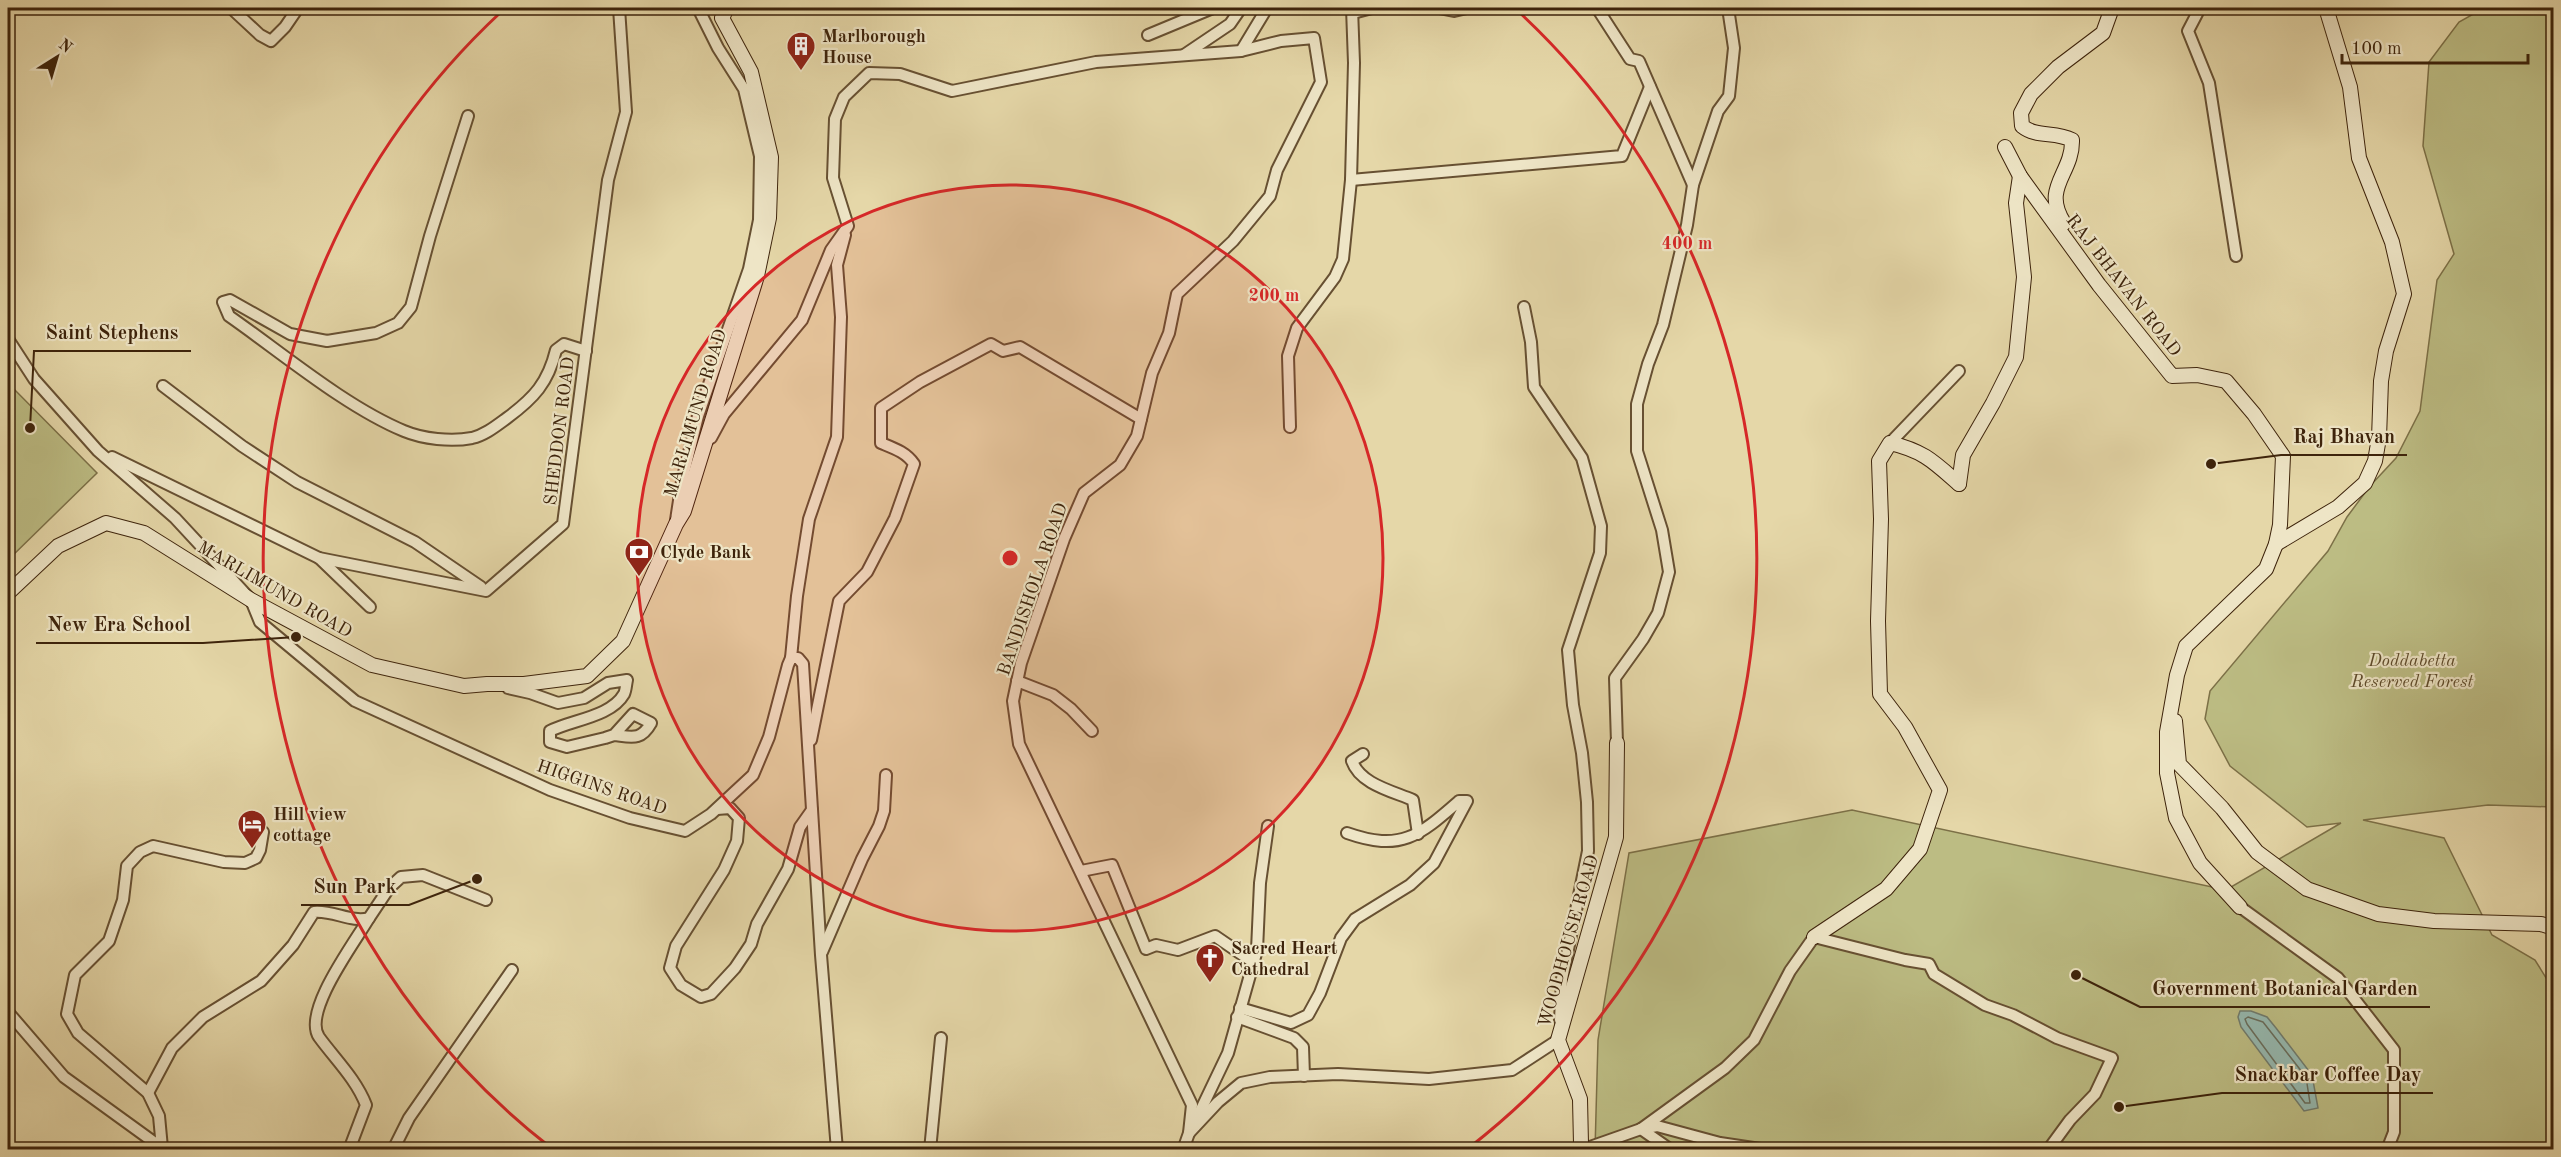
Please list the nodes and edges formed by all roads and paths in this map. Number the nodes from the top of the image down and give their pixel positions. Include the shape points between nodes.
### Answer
1 (231, 8) edge
2 (298, 8) edge
3 (619, 8) edge
4 (698, 8) edge
5 (726, 8) edge
6 (1213, 8) edge
7 (1236, 8) edge
8 (1267, 8) edge
9 (1372, 8) edge
10 (1439, 8) edge
11 (1467, 8) edge
12 (1598, 8) edge
13 (1728, 8) edge
14 (2112, 8) edge
15 (2200, 8) edge
16 (2326, 8) edge
17 (1352, 10) edge
18 (1148, 35) dead end
19 (1241, 51) junction
20 (1184, 55) junction
21 (1650, 87) junction
22 (468, 116) dead end
23 (2005, 147) dead end
24 (2020, 176) junction
25 (1351, 180) junction
26 (1693, 185) junction
27 (848, 226) junction
28 (2236, 256) dead end
29 (2099, 285) junction
30 (1524, 307) dead end
31 (8, 339) edge
32 (586, 351) junction
33 (1959, 371) dead end
34 (163, 386) dead end
35 (1141, 419) junction
36 (1290, 427) dead end
37 (1890, 443) junction
38 (98, 451) junction
39 (698, 459) junction
40 (675, 524) junction
41 (2276, 544) junction
42 (319, 558) junction
43 (486, 591) junction
44 (8, 593) edge
45 (250, 600) junction
46 (370, 607) dead end
47 (791, 658) junction
48 (1017, 681) junction
49 (487, 684) junction
50 (2173, 698) junction
51 (1092, 731) dead end
52 (614, 735) dead end
53 (1617, 743) joint
54 (808, 752) junction
55 (1363, 754) dead end
56 (886, 776) dead end
57 (717, 809) junction
58 (812, 810) junction
59 (1268, 826) dead end
60 (263, 832) dead end
61 (1347, 833) dead end
62 (1418, 834) junction
63 (1081, 871) junction
64 (486, 900) dead end
65 (2240, 907) joint
66 (369, 918) junction
67 (2553, 928) edge
68 (1814, 937) junction
69 (820, 955) junction
70 (1253, 962) junction
71 (512, 970) dead end
72 (8, 1012) edge
73 (1238, 1012) junction
74 (941, 1038) dead end
75 (1558, 1040) junction
76 (1304, 1076) junction
77 (148, 1093) junction
78 (1641, 1129) junction
79 (1189, 1133) junction
80 (1582, 1148) edge
81 (163, 1149) edge
82 (350, 1149) edge
83 (393, 1149) edge
84 (837, 1149) edge
85 (930, 1149) edge
86 (1183, 1149) edge
87 (1671, 1149) edge
88 (1767, 1149) edge
89 (2048, 1149) edge
90 (2387, 1149) edge

1 - 2 street via 271,41
3 - 32 street, SHEDDON ROAD via 626,112 608,180
4 - 40 street via 744,88 760,156 759,220 749,269 698,416
5 - 39 street, MARLIMUND ROAD via 723,18 751,72 771,157 769,218 757,276
6 - 18 street
7 - 20 street via 1239,11 1230,24
8 - 19 street
9 - 17 street
10 - 11 street
12 - 21 street via 1630,59 1639,61
13 - 26 street via 1734,48 1728,96 1718,111
14 - 29 street via 2103,33 2058,67 2031,94 2021,113 2022,126 2032,133 2072,140 2057,187 2055,209 2093,264
15 - 28 street via 2188,31 2209,83
16 - 41 street via 2349,87 2360,158 2392,242 2404,294 2386,351 2379,438 2365,483 2337,507
17 - 25 street
19 - 20 street, BANDISHOLA ROAD
19 - 35 street, BANDISHOLA ROAD via 1314,38 1321,82 1277,170 1270,196 1233,241 1177,294 1170,333 1152,373
20 - 27 street, BANDISHOLA ROAD via 1096,62 952,91 900,74 869,73 844,97 835,119 833,178
21 - 25 street via 1622,156
21 - 26 street
22 - 32 street via 411,307 398,322 376,333 327,341 290,334 230,300 223,302 229,316 366,411 425,437 471,438 488,432 540,389 551,372 556,350 564,344
23 - 24 street, RAJ BHAVAN ROAD
24 - 29 street, RAJ BHAVAN ROAD
24 - 37 street via 2016,203 2024,277 2016,357 1963,455 1959,484 1913,449
25 - 36 street via 1343,259 1335,277 1297,328 1288,356
26 - 53 street via 1663,325 1637,404 1637,451 1662,530 1669,572 1659,613 1615,678
27 - 39 street via 831,250 802,320 724,414
27 - 47 street, HIGGINS ROAD via 837,265 841,317 837,437 809,519
29 - 41 street, RAJ BHAVAN ROAD via 2172,376 2197,375 2226,381 2283,456
30 - 75 street via 1534,387 1582,458 1601,526 1600,553 1568,650 1587,802 1588,851 1562,979
31 - 38 street via 34,379
32 - 43 street, SHEDDON ROAD via 563,524
33 - 37 street
34 - 43 street via 297,482 415,542
35 - 48 street, BANDISHOLA ROAD via 1137,436 1120,465 1084,493 1064,539
35 - 54 street via 1020,347 1003,351 991,344 881,408 881,442 902,452 914,464 895,518 867,572 839,601
37 - 68 street via 1879,461 1880,694 1905,727 1940,790 1920,849 1886,889
38 - 42 street
38 - 45 street via 175,518
39 - 40 street, MARLIMUND ROAD via 684,511
40 - 49 street, MARLIMUND ROAD via 623,641 587,676
41 - 50 street, RAJ BHAVAN ROAD via 2266,569 2186,646
42 - 43 street
42 - 46 street
44 - 45 street, MARLIMUND ROAD via 58,546 106,523 144,533
45 - 49 street, MARLIMUND ROAD via 372,665 464,686
45 - 57 street, HIGGINS ROAD via 260,622 355,701 539,786 630,818 685,831
47 - 54 street via 798,658 803,664
47 - 57 street, HIGGINS ROAD via 769,737 753,775
48 - 51 street via 1053,695
48 - 63 street, BANDISHOLA ROAD via 1013,701 1019,744
49 - 52 street via 558,703 585,698 608,683 627,680 624,694 612,704 590,719 550,731 550,742 567,747
50 - 65 street, RAJ BHAVAN ROAD via 2167,773 2176,818 2200,863
50 - 67 street via 2179,764 2257,852 2307,889 2378,914 2434,921 2541,924
53 - 75 street, WOODHOUSE ROAD via 1616,837
54 - 58 street
55 - 62 street via 1352,761 1355,772 1413,800
56 - 69 street via 879,826
57 - 58 street via 730,808 739,818 737,842 676,946 670,968 681,985 701,998 711,994 751,944 757,924 788,869 800,827
58 - 69 street
59 - 70 street
60 - 77 street via 256,858 245,863 153,846 140,852 127,867 123,900 109,941 75,975 67,1014 78,1033
61 - 62 street via 1380,842
62 - 73 street via 1460,801 1467,801 1434,863 1410,885 1355,919 1341,938 1308,1015 1291,1023
63 - 70 street via 1112,866 1146,948 1156,945 1178,951 1215,936
63 - 79 street, BANDISHOLA ROAD via 1192,1105
64 - 66 street via 423,875 401,876
65 - 90 street via 2338,978 2394,1050 2394,1132
66 - 77 street via 362,920 326,910 314,912 293,945 261,981 203,1017 172,1048
66 - 82 street via 323,994 314,1018 317,1034 362,1093 366,1105
68 - 78 street via 1790,971 1754,1040 1725,1068
68 - 89 street via 1929,964 1934,974 1984,1005 2112,1058 2095,1094
69 - 84 street
70 - 73 street
71 - 83 street via 409,1118
72 - 81 street via 64,1077
73 - 76 street via 1294,1038 1303,1047
73 - 79 street via 1228,1053
74 - 85 street
75 - 76 street via 1512,1070 1429,1079
75 - 80 street, WOODHOUSE ROAD via 1580,1099
76 - 79 street via 1241,1083
77 - 81 street via 159,1116
78 - 80 street
78 - 87 street
78 - 88 street via 1657,1126 1720,1143
79 - 86 street, BANDISHOLA ROAD

